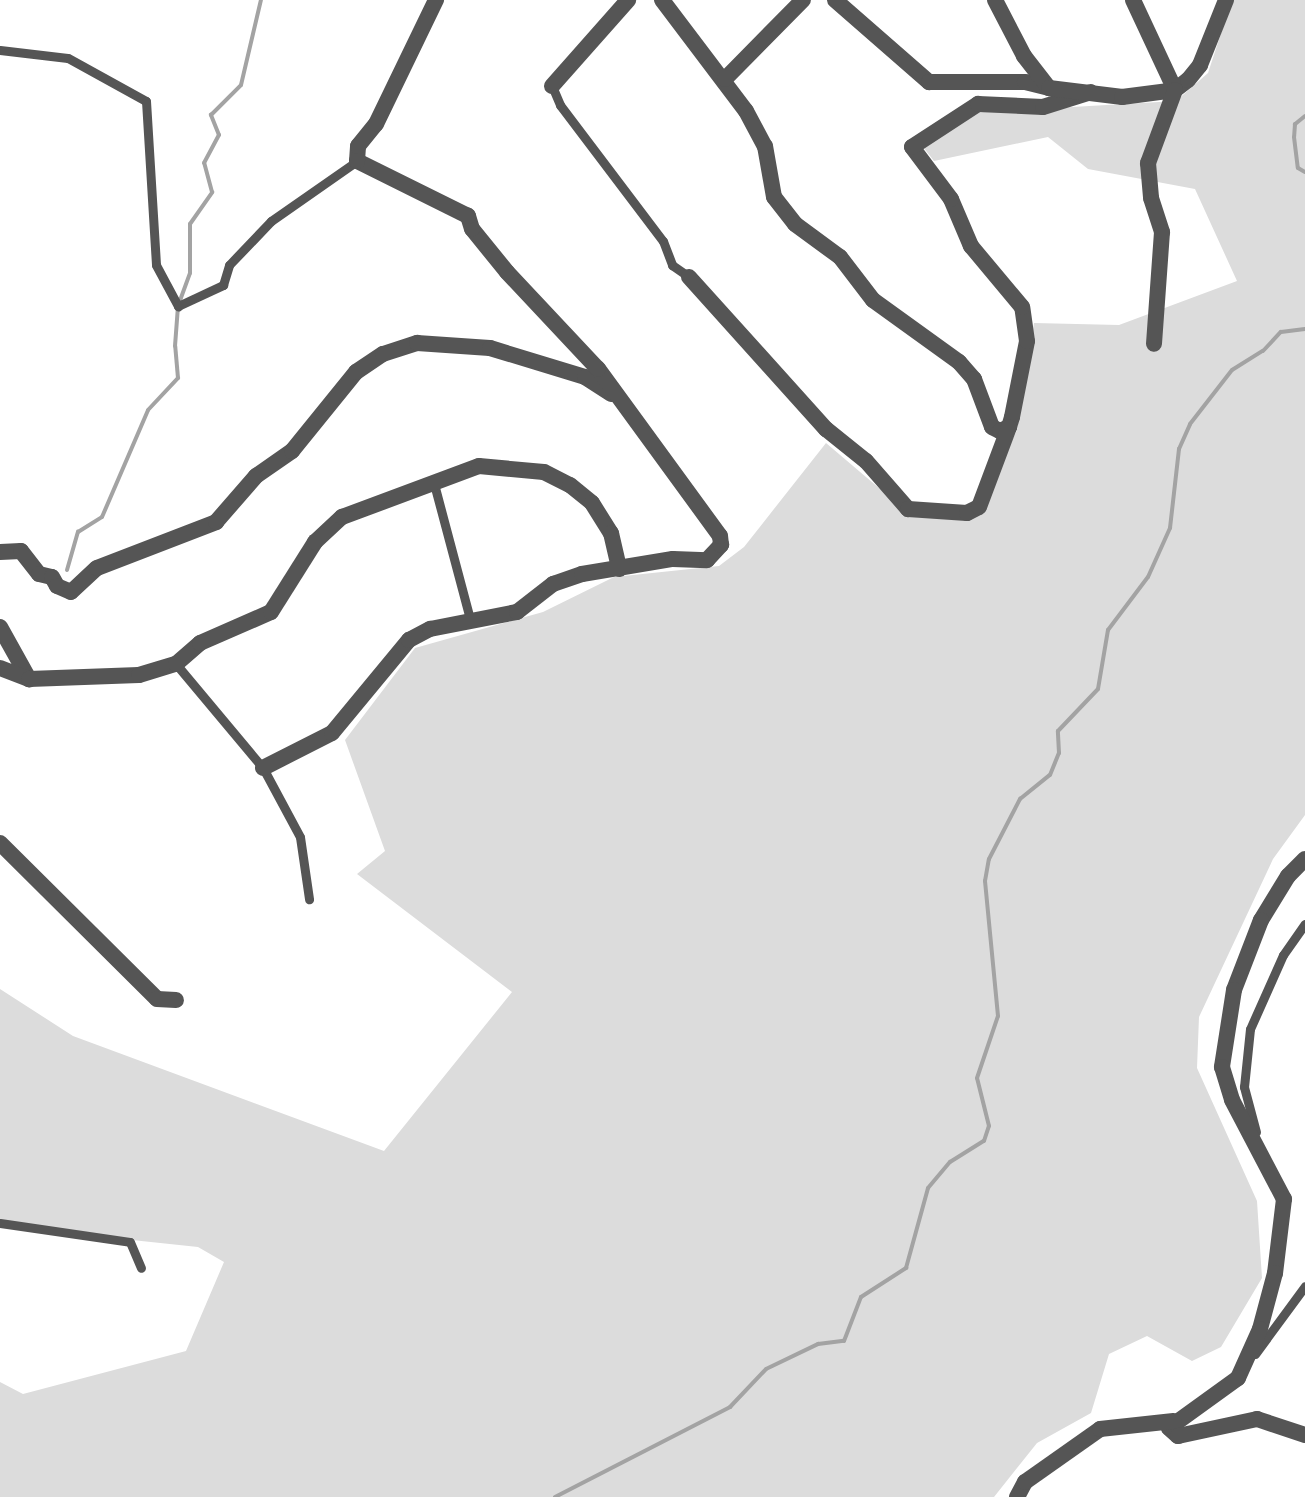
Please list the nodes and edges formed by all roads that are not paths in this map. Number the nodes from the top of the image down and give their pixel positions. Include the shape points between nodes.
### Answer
1 (436, 0) edge
2 (628, 0) edge
3 (662, 0) edge
4 (803, 0) edge
5 (835, 0) edge
6 (995, 0) edge
7 (1133, 0) edge
8 (1223, 2) edge
9 (0, 50) edge
10 (725, 79) junction
11 (552, 86) joint
12 (1049, 88) junction
13 (1175, 90) junction
14 (1091, 92) junction
15 (357, 161) junction
16 (689, 277) joint
17 (1154, 344) dead end
18 (619, 400) junction
19 (1009, 427) junction
20 (433, 480) junction
21 (0, 552) edge
22 (619, 569) junction
23 (470, 619) junction
24 (0, 627) edge
25 (176, 664) junction
26 (0, 668) edge
27 (29, 679) junction
28 (263, 768) junction
29 (0, 843) edge
30 (1305, 859) edge
31 (309, 899) dead end
32 (1305, 924) edge
33 (176, 1000) dead end
34 (1263, 1150) junction
35 (0, 1223) edge
36 (141, 1268) dead end
37 (1305, 1286) edge
38 (1238, 1378) junction
39 (1174, 1421) junction
40 (1305, 1435) edge
41 (1017, 1497) edge

1 - 15 street via 376,124 358,146
2 - 11 street
3 - 10 street
4 - 10 street
5 - 12 street via 929,82 1025,82
6 - 12 street via 1024,56
7 - 13 street
8 - 13 street via 1200,65
9 - 15 lane via 68,58 146,101 156,265 178,306 223,285 229,265 271,221
10 - 19 street via 765,146 774,197 795,224 840,257 873,300 959,362 974,379 992,427
11 - 16 lane via 560,105 663,241 672,265
12 - 14 street
13 - 14 street via 1122,97
13 - 17 street via 1148,163 1151,198 1162,232
14 - 19 street via 1043,107 978,104 912,147 951,199 971,246 1022,307 1027,341
15 - 18 street via 468,216 472,229 546,308
16 - 19 street via 826,429 866,461 908,509 967,513 979,507
18 - 21 street via 585,377 490,348 417,343 383,354 356,372 292,451 256,476 216,522 97,568 71,592 39,574 21,551
18 - 22 street via 720,536 721,545 707,560 673,559
20 - 22 street via 479,466 506,465 570,485 592,503 611,533
20 - 23 lane
20 - 25 street via 325,528 271,612 200,643
22 - 23 street via 553,584 517,612
23 - 28 street via 409,640 332,733
24 - 27 street
25 - 27 street via 139,675
25 - 28 lane
26 - 27 street
28 - 31 lane via 300,837
29 - 33 street via 157,999
30 - 34 street via 1261,920 1234,990 1226,1030 1222,1067 1232,1100
32 - 34 lane via 1283,955 1250,1029 1244,1087
34 - 38 street via 1285,1211 1260,1329
35 - 36 lane via 130,1242
37 - 38 lane
38 - 39 street
39 - 40 street via 1169,1428 1178,1436 1257,1419
39 - 41 street via 1100,1429 1025,1482

